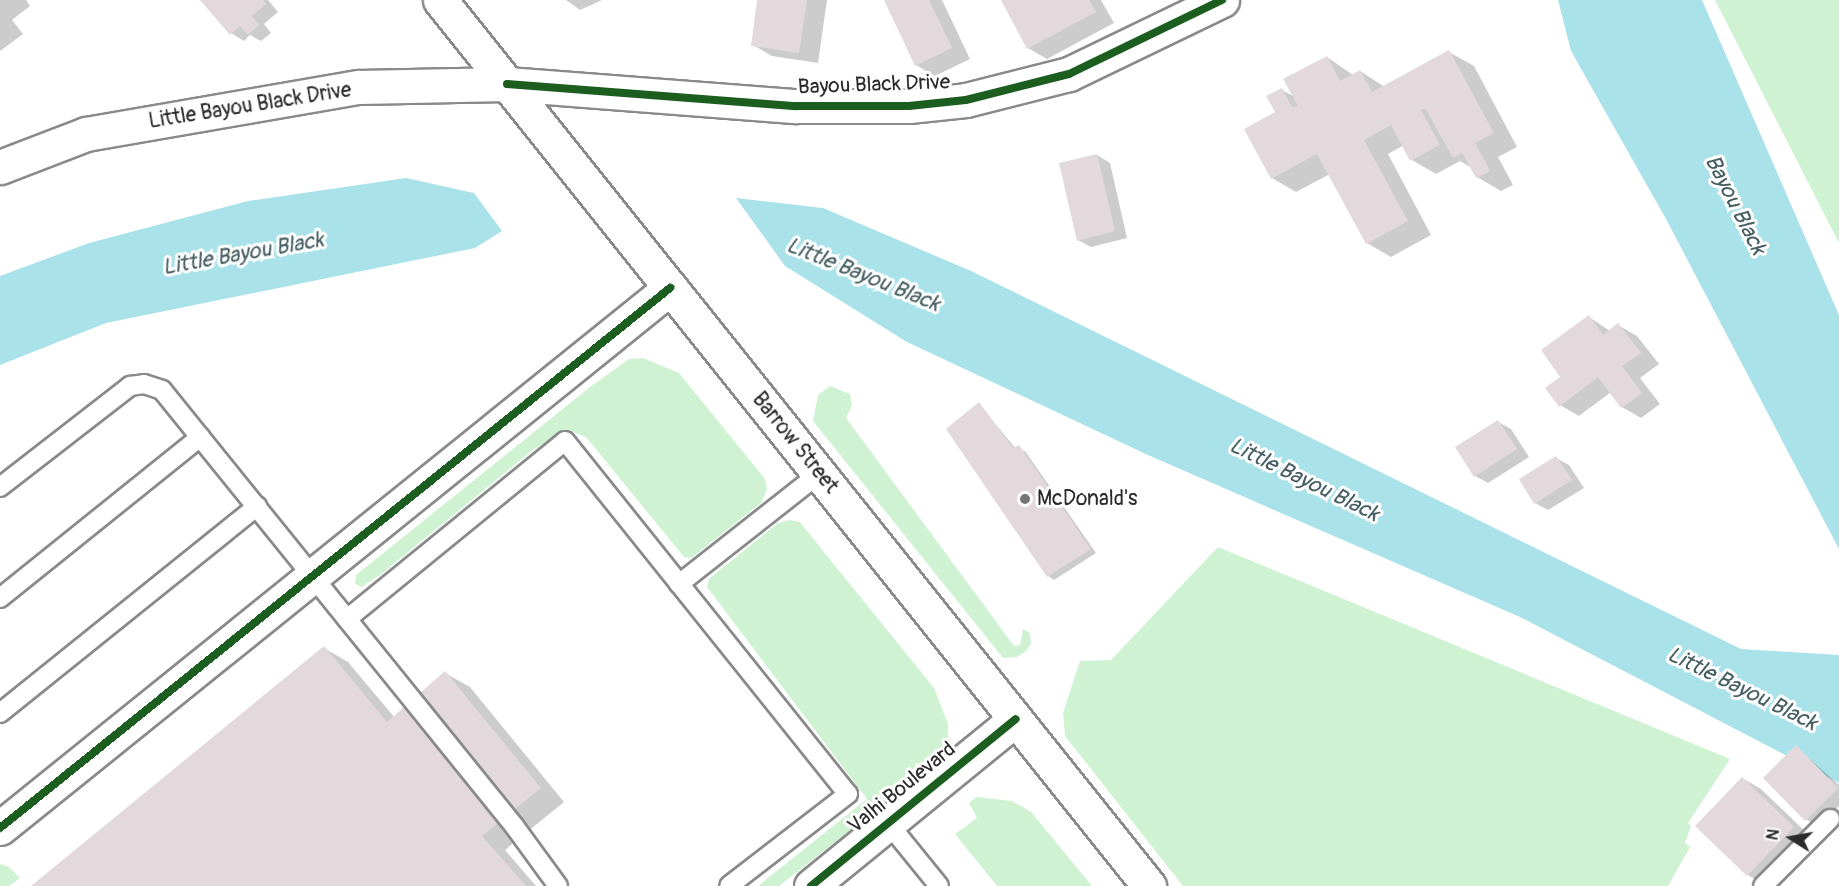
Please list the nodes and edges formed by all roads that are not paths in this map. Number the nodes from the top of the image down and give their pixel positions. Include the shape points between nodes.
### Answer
1 (440, 0) edge
2 (1222, 0) edge
3 (507, 84) junction
4 (0, 166) edge
5 (670, 288) junction
6 (200, 437) junction
7 (819, 474) junction
8 (0, 487) edge
9 (257, 506) junction
10 (313, 575) junction
11 (679, 584) junction
12 (0, 597) edge
13 (347, 619) junction
14 (0, 713) edge
15 (1016, 718) junction
16 (1830, 819) dead end
17 (888, 823) junction
18 (0, 828) edge
19 (558, 886) edge
20 (729, 886) edge
21 (812, 886) edge
22 (939, 886) edge
23 (1149, 886) edge
24 (1763, 886) edge

1 - 3 street, Barrow Street
2 - 3 street, Bayou Black Drive via 1069,74 943,103 796,106
3 - 4 street, Little Bayou Black Drive via 336,91 86,134
3 - 5 street, Barrow Street
5 - 7 street, Barrow Street
5 - 10 street
6 - 8 lane via 162,390 144,384 130,386
6 - 9 lane
6 - 12 lane
7 - 11 lane
7 - 15 street, Barrow Street
9 - 10 lane
9 - 14 lane
10 - 13 lane
10 - 18 street
11 - 13 lane via 565,441
11 - 20 lane via 848,794
13 - 19 lane
15 - 17 street, Valhi Boulevard
15 - 23 street, Barrow Street
16 - 24 lane
17 - 21 street, Valhi Boulevard
17 - 22 lane

